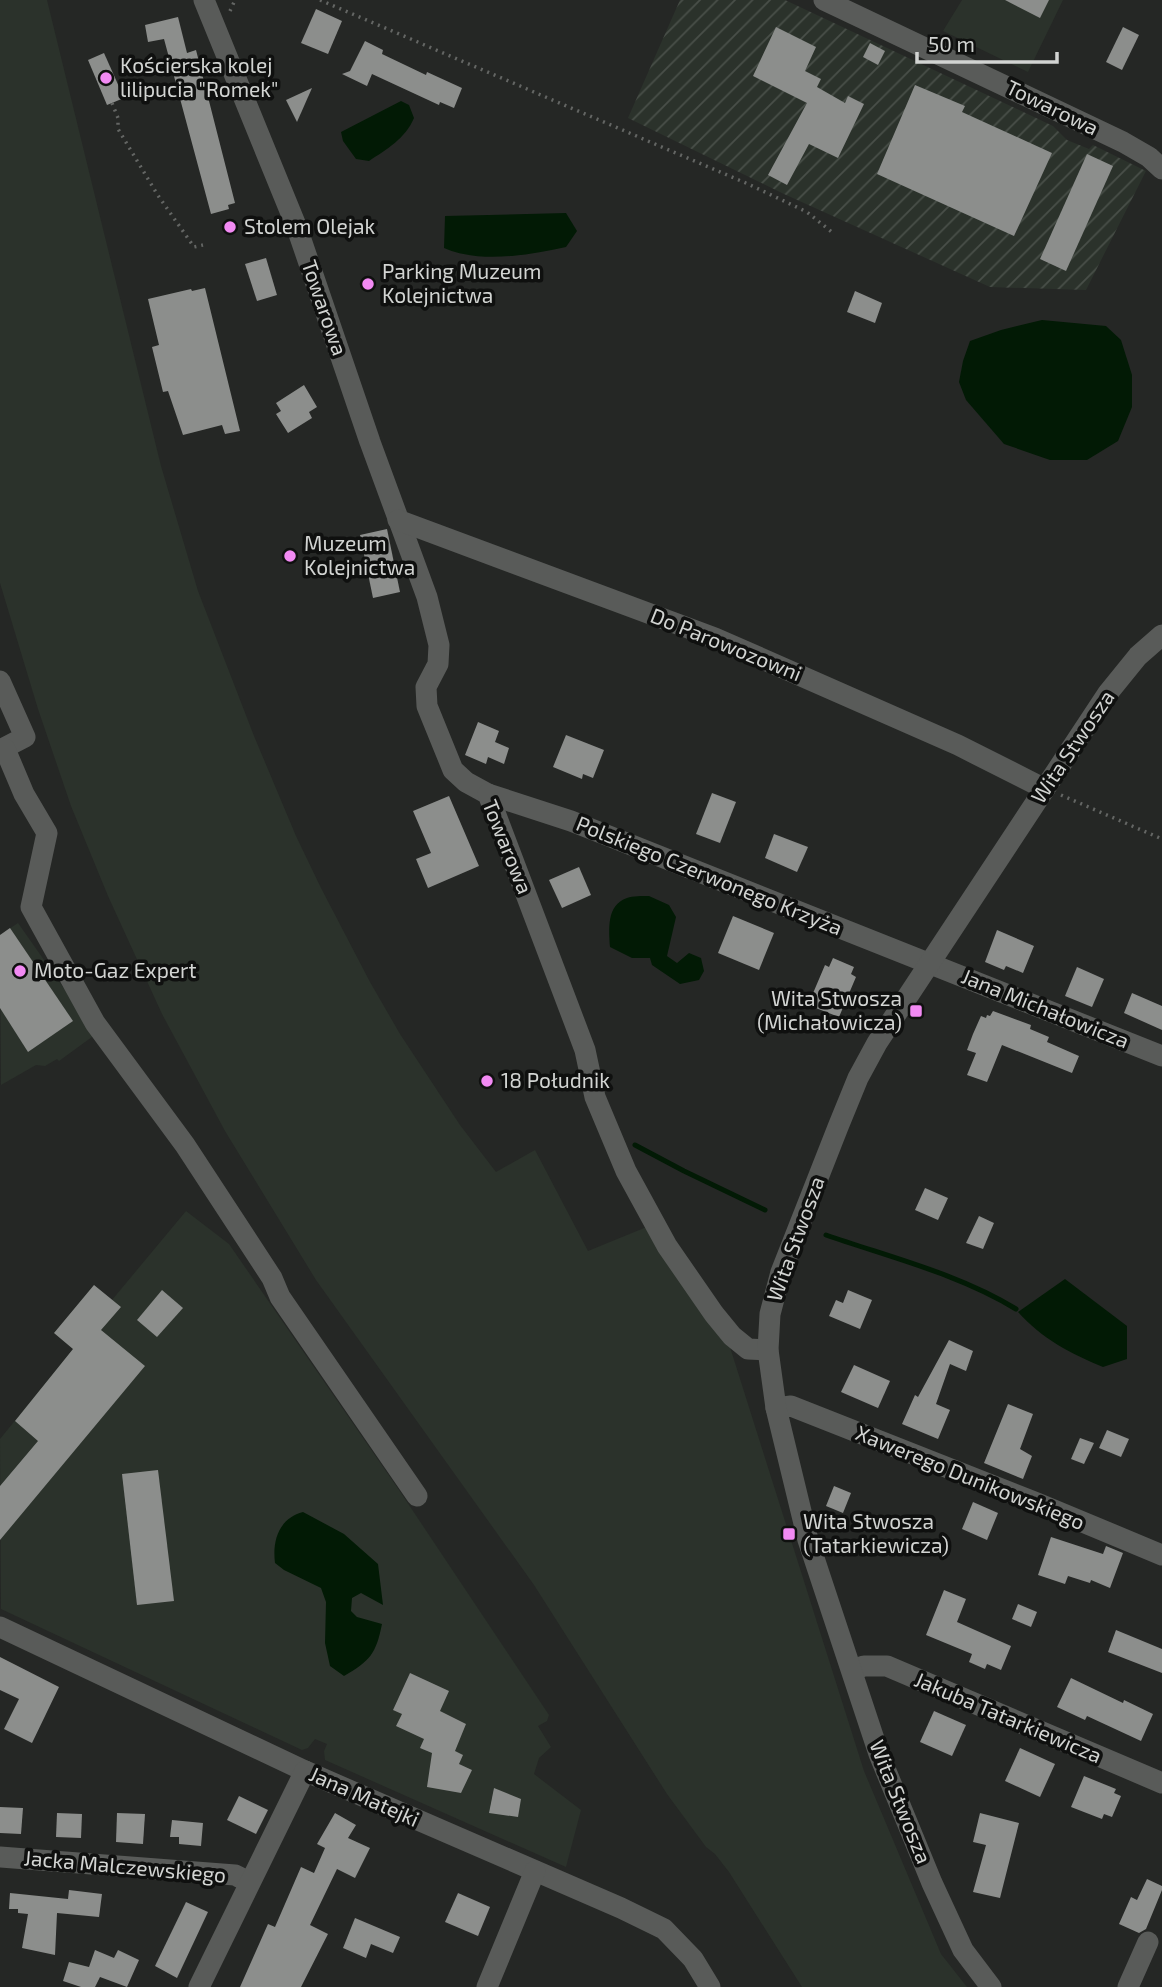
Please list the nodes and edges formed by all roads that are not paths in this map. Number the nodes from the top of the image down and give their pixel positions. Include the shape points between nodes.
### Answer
1 (204, 0) edge
2 (824, 0) edge
3 (1162, 169) edge
4 (398, 520) junction
5 (1162, 635) edge
6 (0, 681) edge
7 (2, 750) edge
8 (1045, 789) junction
9 (488, 793) junction
10 (928, 963) junction
11 (1162, 1056) edge
12 (768, 1350) junction
13 (776, 1408) junction
14 (417, 1496) dead end
15 (1162, 1555) edge
16 (0, 1627) edge
17 (852, 1670) junction
18 (305, 1771) junction
19 (1162, 1783) edge
20 (0, 1857) edge
21 (535, 1871) junction
22 (249, 1882) junction
23 (1148, 1942) dead end
24 (198, 1987) edge
25 (487, 1987) edge
26 (710, 1987) edge
27 (991, 1987) edge
28 (1128, 1987) edge

1 - 4 street, Towarowa via 297,228
2 - 3 street, Towarowa via 1123,142
4 - 8 street, Do Parowozowni via 715,638 958,745
4 - 9 street, Towarowa via 427,597 439,645 438,664 426,687 427,706 453,770
5 - 8 street, Wita Stwosza via 1108,692
6 - 7 street via 25,737
7 - 14 street via 47,834 30,906 95,1023 185,1145 280,1297
8 - 10 street, Wita Stwosza
9 - 10 street, Polskiego Czerwonego Krzyża via 571,821
9 - 12 street, Towarowa via 585,1050 595,1097 625,1171 667,1246 714,1314 748,1349
10 - 11 street, Jana Michałowicza
10 - 12 street, Wita Stwosza via 858,1078 780,1272
12 - 13 street, Wita Stwosza
13 - 15 street, Xawerego Dunikowskiego via 791,1406
13 - 17 street, Wita Stwosza via 808,1540
16 - 18 street, Jana Matejki
17 - 19 street, Jakuba Tatarkiewicza via 887,1666
17 - 27 street, Wita Stwosza via 932,1883 963,1950
18 - 21 street, Jana Matejki
18 - 22 street
20 - 22 street, Jacka Malczewskiego via 234,1875
21 - 25 street
21 - 26 street, Jana Matejki via 664,1929 693,1959
22 - 24 street
23 - 28 street

